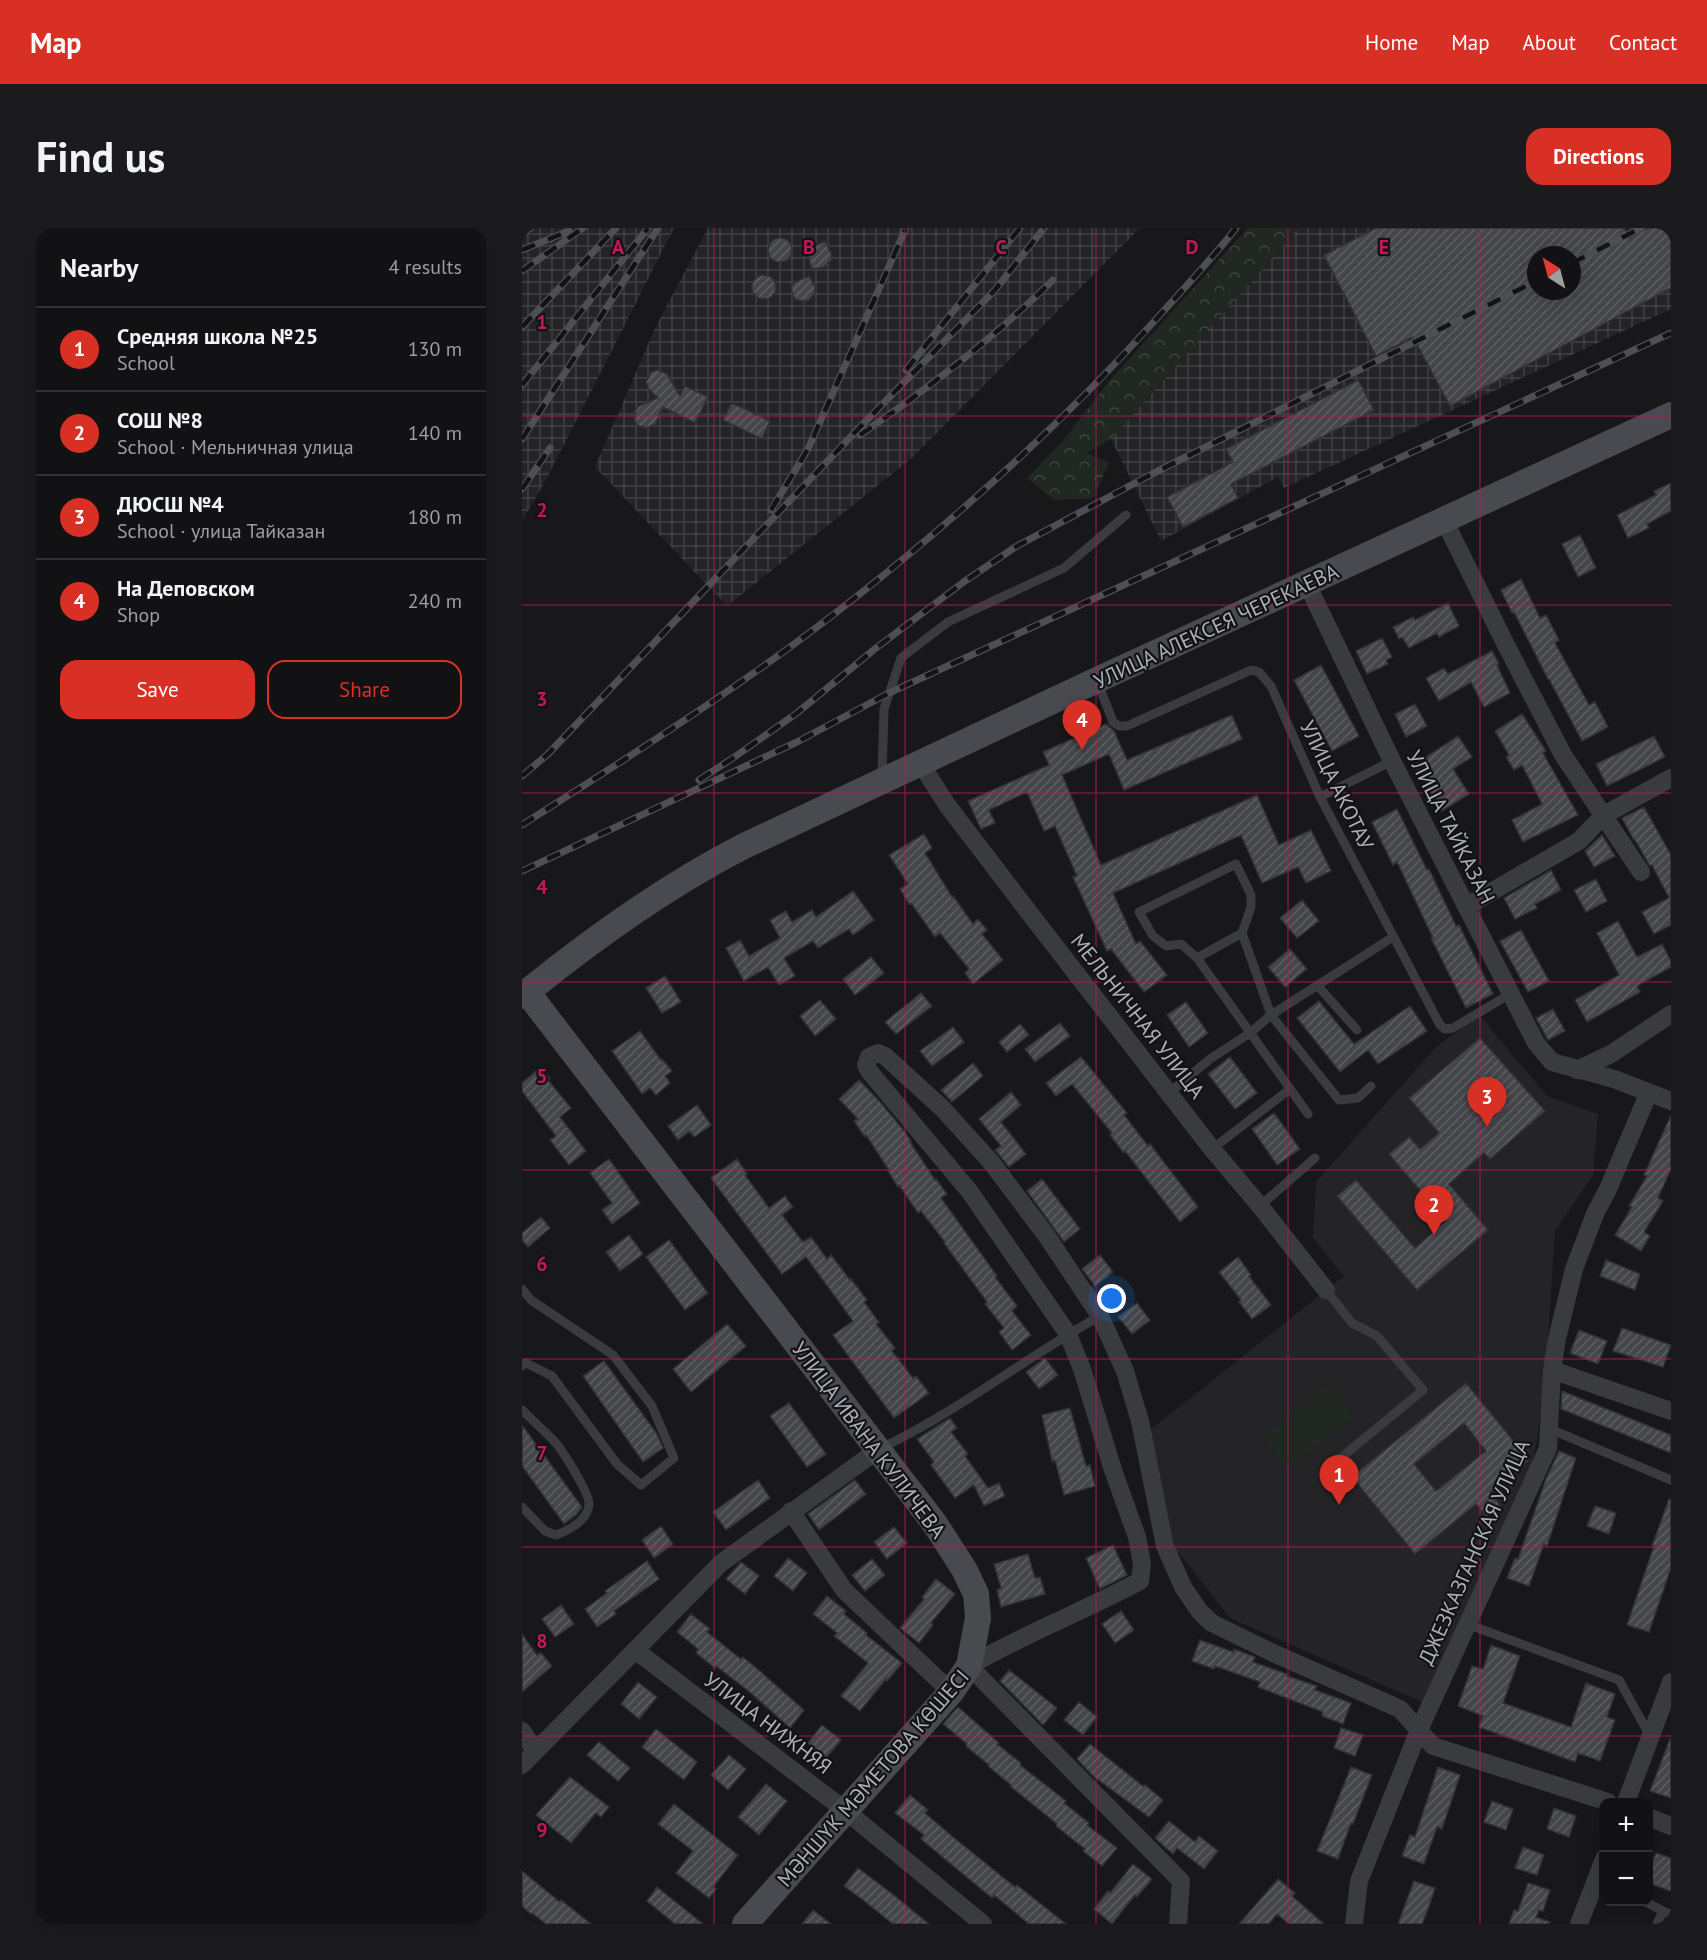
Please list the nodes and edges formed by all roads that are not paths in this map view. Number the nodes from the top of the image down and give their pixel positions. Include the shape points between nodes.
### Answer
1 (1671, 415) edge
2 (1126, 515) dead end
3 (1444, 520) junction
4 (1307, 584) junction
5 (1097, 680) junction
6 (1392, 761) junction
7 (921, 764) junction
8 (1671, 778) edge
9 (881, 783) junction
10 (1320, 797) junction
11 (1604, 815) junction
12 (1641, 872) dead end
13 (1467, 906) junction
14 (1242, 933) junction
15 (1393, 938) junction
16 (1197, 958) junction
17 (1317, 985) junction
18 (524, 994) edge
19 (1510, 994) junction
20 (1671, 1014) edge
21 (1271, 1015) junction
22 (1357, 1030) dead end
23 (1250, 1033) junction
24 (1577, 1070) junction
25 (1371, 1086) dead end
26 (1290, 1089) junction
27 (1649, 1092) junction
28 (1169, 1093) junction
29 (1671, 1101) edge
30 (1308, 1113) dead end
31 (1212, 1149) junction
32 (1315, 1158) dead end
33 (1260, 1206) junction
34 (522, 1289) edge
35 (1326, 1290) joint
36 (1100, 1316) junction
37 (1068, 1334) junction
38 (523, 1366) edge
39 (1552, 1370) junction
40 (522, 1410) edge
41 (1671, 1411) edge
42 (1550, 1429) junction
43 (878, 1450) junction
44 (1337, 1461) dead end
45 (1671, 1480) edge
46 (522, 1507) edge
47 (791, 1511) junction
48 (1467, 1624) junction
49 (635, 1650) junction
50 (969, 1666) junction
51 (1671, 1682) edge
52 (951, 1692) junction
53 (1419, 1730) junction
54 (522, 1731) edge
55 (1650, 1737) junction
56 (535, 1751) junction
57 (522, 1765) edge
58 (1628, 1798) edge
59 (1599, 1800) edge
60 (846, 1810) junction
61 (1653, 1819) edge
62 (1671, 1826) edge
63 (1599, 1872) edge
64 (1653, 1905) edge
65 (1667, 1912) edge
66 (745, 1924) edge
67 (983, 1924) edge
68 (1178, 1924) edge
69 (1354, 1924) edge
70 (1579, 1924) edge
71 (1657, 1924) edge

1 - 3 street, УЛИЦА АЛЕКСЕЯ ЧЕРЕКАЕВА
2 - 9 lane via 1064,568 948,622 901,658 884,709
3 - 4 street, УЛИЦА АЛЕКСЕЯ ЧЕРЕКАЕВА
3 - 11 street via 1563,755
4 - 5 street, УЛИЦА АЛЕКСЕЯ ЧЕРЕКАЕВА
4 - 6 street, УЛИЦА ТАЙКАЗАН
5 - 7 street, УЛИЦА АЛЕКСЕЯ ЧЕРЕКАЕВА
5 - 10 lane, УЛИЦА АКОТАУ via 1113,722 1127,726 1251,670 1259,672 1271,686
6 - 10 lane
6 - 13 street, УЛИЦА ТАЙКАЗАН
7 - 9 street, УЛИЦА АЛЕКСЕЯ ЧЕРЕКАЕВА
7 - 28 street, МЕЛЬНИЧНАЯ УЛИЦА via 947,804
8 - 11 street
9 - 18 street, УЛИЦА АЛЕКСЕЯ ЧЕРЕКАЕВА via 704,867 605,931
10 - 15 lane, УЛИЦА АКОТАУ
11 - 12 street
11 - 13 street via 1579,841
13 - 19 street, УЛИЦА ТАЙКАЗАН
14 - 16 lane
14 - 16 lane via 1251,895 1236,864 1139,912 1153,936 1166,946 1181,944
14 - 21 lane
15 - 17 lane
15 - 19 lane, УЛИЦА АКОТАУ via 1445,1029
16 - 23 lane
17 - 21 lane
17 - 22 lane
18 - 43 street, УЛИЦА ИВАНА КУЛИЧЕВА
19 - 24 street, УЛИЦА ТАЙКАЗАН via 1536,1043 1552,1062
20 - 24 street via 1611,1054
21 - 23 lane
21 - 25 lane via 1339,1100 1358,1098
23 - 26 lane
23 - 28 lane
24 - 27 street, УЛИЦА ТАЙКАЗАН via 1614,1078
26 - 30 lane
26 - 31 lane
27 - 29 street, УЛИЦА ТАЙКАЗАН
27 - 39 street, ДЖЕЗКАЗГАНСКАЯ УЛИЦА via 1574,1269
28 - 31 street, МЕЛЬНИЧНАЯ УЛИЦА
31 - 33 street, МЕЛЬНИЧНАЯ УЛИЦА
32 - 33 lane
33 - 35 street, МЕЛЬНИЧНАЯ УЛИЦА
34 - 38 lane via 531,1300 613,1355 652,1406 674,1458 641,1485 617,1464 552,1376
35 - 44 lane via 1352,1323 1377,1336 1423,1390
36 - 37 lane
36 - 37 street via 991,1162 942,1108 885,1056 878,1053 869,1057 869,1071 970,1192
36 - 53 street via 1125,1371 1140,1421 1165,1546 1183,1587 1200,1612 1212,1623 1273,1653 1400,1709
37 - 43 lane via 932,1422
37 - 50 street, МӘНШҮК МӘМЕТОВА КӨШЕСІ via 1137,1537 1142,1564 1140,1581
39 - 41 street
39 - 42 street, ДЖЕЗКАЗГАНСКАЯ УЛИЦА
40 - 46 lane via 557,1445 589,1503 585,1517 556,1535 545,1531
42 - 45 lane
42 - 48 street, ДЖЕЗКАЗГАНСКАЯ УЛИЦА via 1548,1448
43 - 47 street
43 - 50 street, УЛИЦА ИВАНА КУЛИЧЕВА via 952,1550 976,1594 978,1618
47 - 49 street via 721,1563
47 - 52 street via 844,1590
48 - 53 street, ДЖЕЗКАЗГАНСКАЯ УЛИЦА
48 - 55 lane via 1619,1680
49 - 56 street
49 - 60 street, УЛИЦА НИЖНЯЯ
50 - 52 street, МӘНШҮК МӘМЕТОВА КӨШЕСІ
50 - 68 street via 1181,1881
51 - 55 street
52 - 60 street, МӘНШҮК МӘМЕТОВА КӨШЕСІ
53 - 59 street via 1433,1746
53 - 69 street, ДЖЕЗКАЗГАНСКАЯ УЛИЦА via 1359,1881
54 - 56 street
55 - 58 street
56 - 57 street
60 - 66 street, МӘНШҮК МӘМЕТОВА КӨШЕСІ
60 - 67 street, УЛИЦА НИЖНЯЯ
61 - 62 street
63 - 70 street
64 - 65 lane
65 - 71 lane

